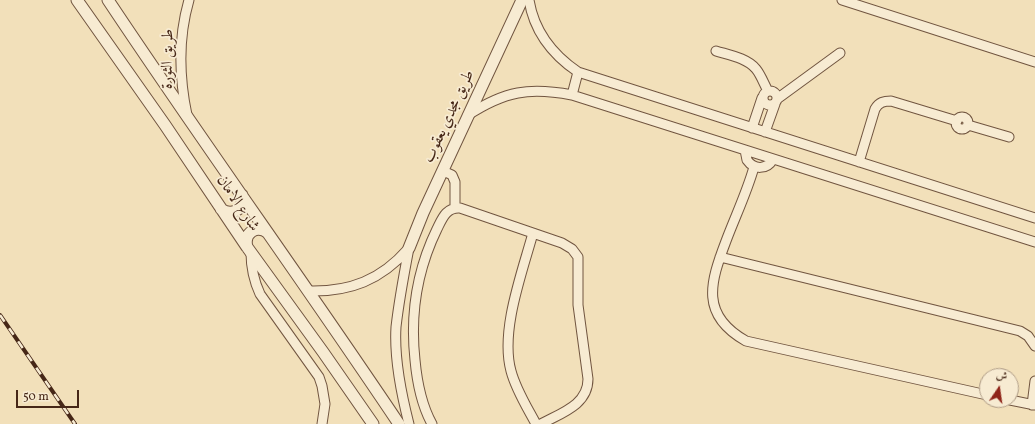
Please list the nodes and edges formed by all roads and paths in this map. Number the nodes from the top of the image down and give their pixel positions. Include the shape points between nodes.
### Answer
1 (77, 0) edge
2 (108, 0) edge
3 (189, 0) edge
4 (522, 0) edge
5 (529, 0) edge
6 (842, 0) edge
7 (716, 51) dead end
8 (840, 53) dead end
9 (1035, 62) edge
10 (578, 72) junction
11 (765, 94) junction
12 (572, 95) junction
13 (776, 101) junction
14 (468, 115) junction
15 (188, 118) junction
16 (752, 128) junction
17 (765, 132) junction
18 (1009, 137) dead end
19 (745, 150) junction
20 (773, 159) junction
21 (859, 162) junction
22 (754, 167) junction
23 (443, 171) junction
24 (242, 195) junction
25 (455, 208) junction
26 (221, 209) junction
27 (1035, 218) edge
28 (268, 233) junction
29 (532, 233) junction
30 (1035, 242) edge
31 (409, 248) junction
32 (249, 250) junction
33 (720, 256) junction
34 (309, 292) junction
35 (1035, 346) edge
36 (1035, 381) edge
37 (979, 393) edge
38 (1019, 402) edge
39 (1034, 405) edge
40 (322, 424) edge
41 (373, 424) edge
42 (399, 424) edge
43 (409, 424) edge
44 (432, 424) edge
45 (536, 424) edge
46 (541, 424) edge

1 - 26 street, شارع الامان via 161,118
2 - 15 street, شارع الامان
3 - 15 street, طريق الثورة via 180,62
4 - 14 street, طريق مجدي يعقوب
5 - 10 street via 535,22 543,37 553,51
6 - 9 street
7 - 11 street via 753,66
8 - 13 street
10 - 12 street
10 - 16 street
11 - 13 street via 776,94
11 - 13 street via 763,101 767,105 772,105
11 - 16 street
12 - 14 street via 550,91 521,92 486,103
12 - 19 street
13 - 17 street
14 - 23 street, طريق مجدي يعقوب
15 - 24 street, شارع الامان
16 - 17 street
17 - 21 street
18 - 21 street via 968,125 964,117 958,118 957,121 886,101 875,109
19 - 20 street
19 - 22 street via 747,160
20 - 22 street via 767,166
20 - 30 street
21 - 27 street
22 - 33 street
23 - 25 street via 452,175 455,182
23 - 31 street, طريق مجدي يعقوب
24 - 26 street via 241,205 234,212
24 - 28 street, شارع الامان
25 - 29 street
25 - 44 street via 448,211 433,237 414,303 413,344 416,374 423,403
26 - 32 street, شارع الامان
28 - 32 street via 262,230 252,231 247,236 246,244
28 - 34 street, شارع الامان
29 - 45 street via 507,343 511,371 517,388
29 - 46 street via 569,246 578,257 578,305 588,379 587,389 580,401
31 - 34 street, طريق مجدي يعقوب via 389,268 364,282 337,290
31 - 43 street, طريق مجدي يعقوب via 396,328 399,380
32 - 40 street via 260,294 320,381 325,404
32 - 41 street, شارع الامان
33 - 35 street via 1020,331 1028,336
33 - 37 street via 712,283 714,303 724,324 746,341
34 - 42 street, شارع الامان
36 - 39 street
38 - 39 street

